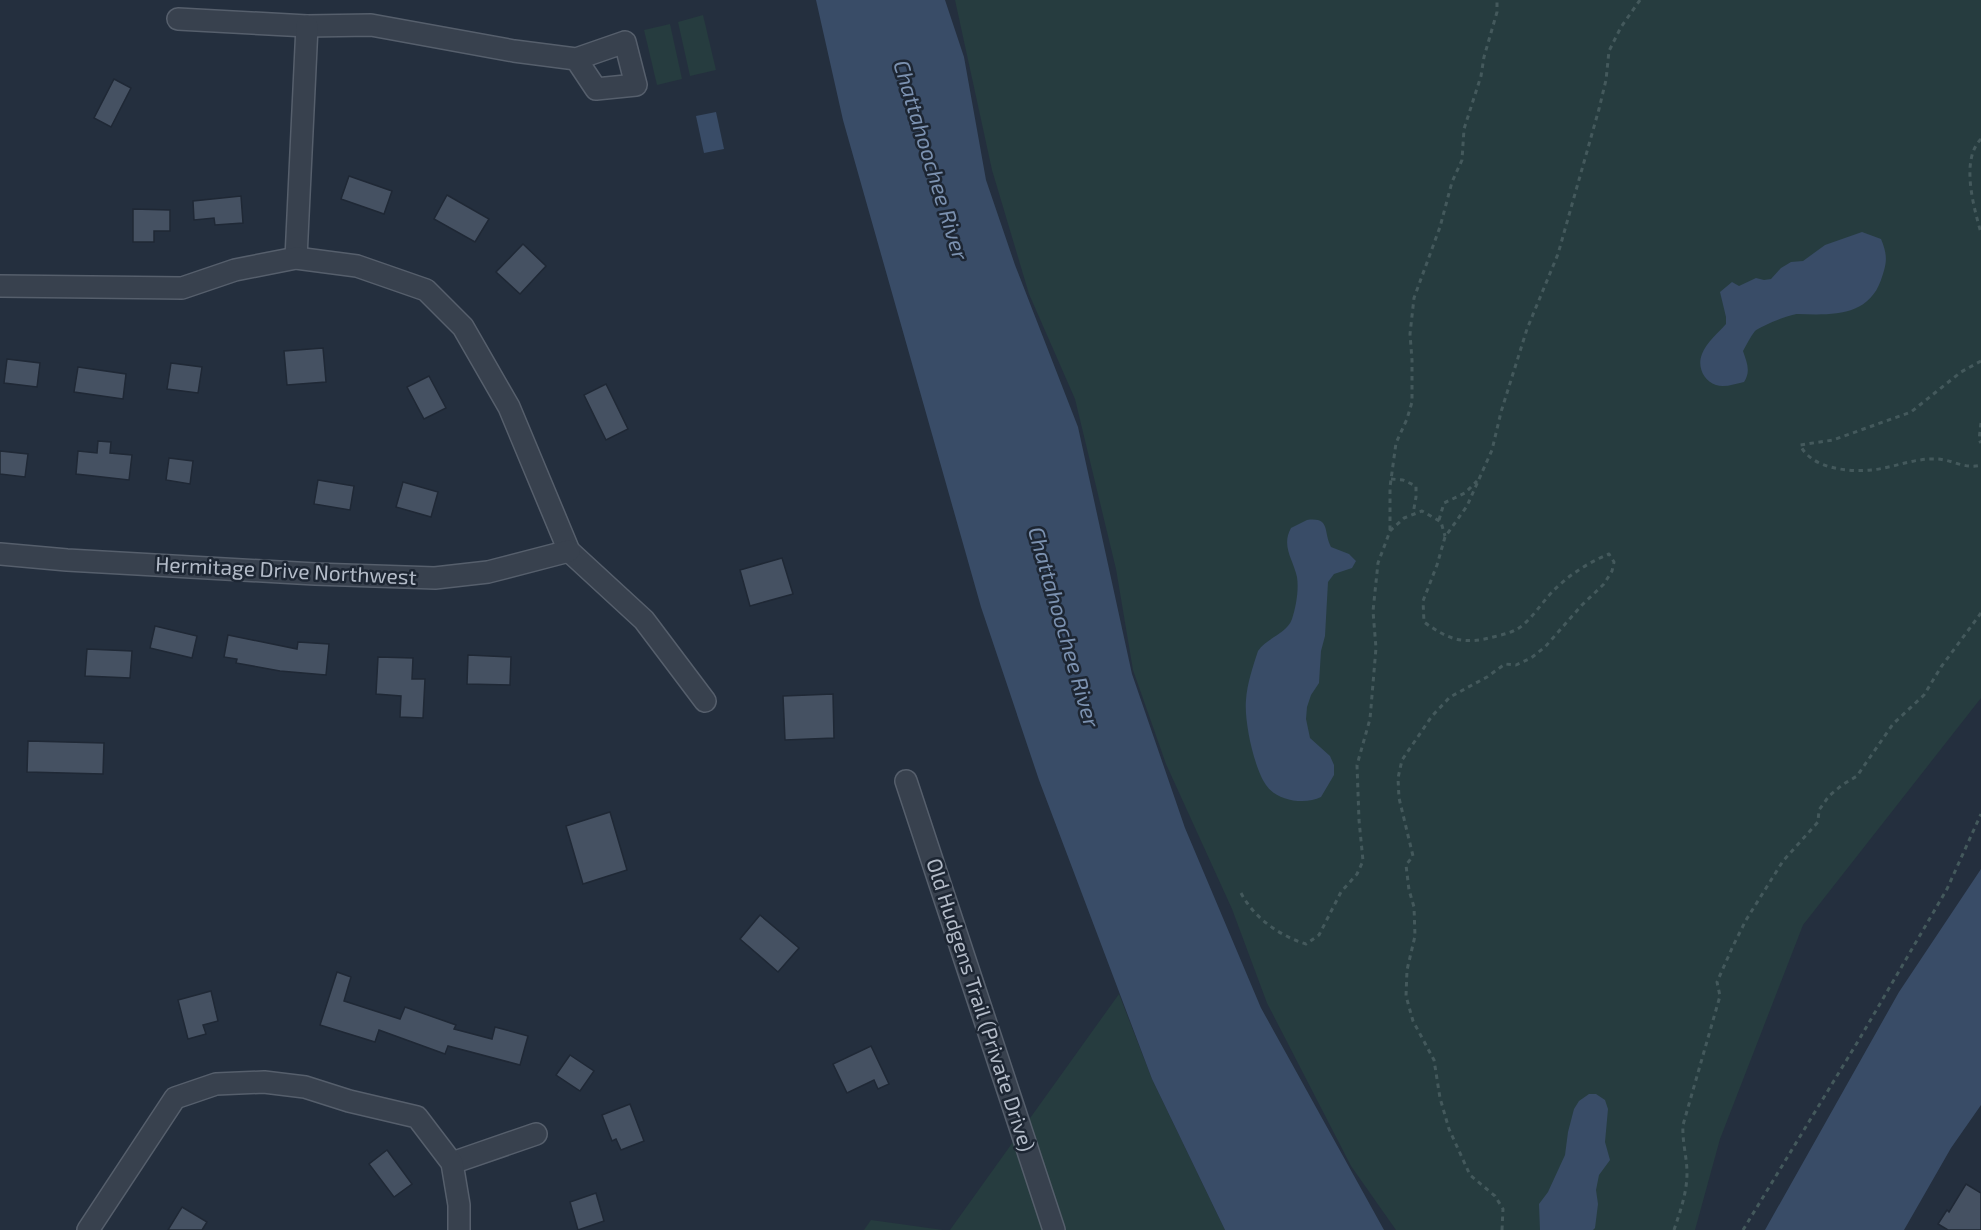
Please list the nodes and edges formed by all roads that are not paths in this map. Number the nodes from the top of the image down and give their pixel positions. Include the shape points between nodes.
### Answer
1 (178, 20) dead end
2 (307, 26) junction
3 (576, 59) dead end
4 (296, 258) junction
5 (0, 286) edge
6 (569, 550) junction
7 (0, 554) edge
8 (705, 701) dead end
9 (906, 781) dead end
10 (536, 1134) dead end
11 (452, 1163) junction
12 (88, 1230) edge
13 (459, 1230) edge
14 (1054, 1230) edge

1 - 2 street
2 - 3 street via 370,25
2 - 4 street
4 - 5 street via 235,270 182,288
4 - 6 street via 357,266 426,290 463,327 509,407
6 - 7 street, Hermitage Drive Northwest via 488,572 435,578
6 - 8 street via 644,620
9 - 14 street, Old Hudgens Trail (Private Drive)
10 - 11 street
11 - 12 street via 417,1117 305,1087 264,1082 216,1084 176,1098
11 - 13 street

